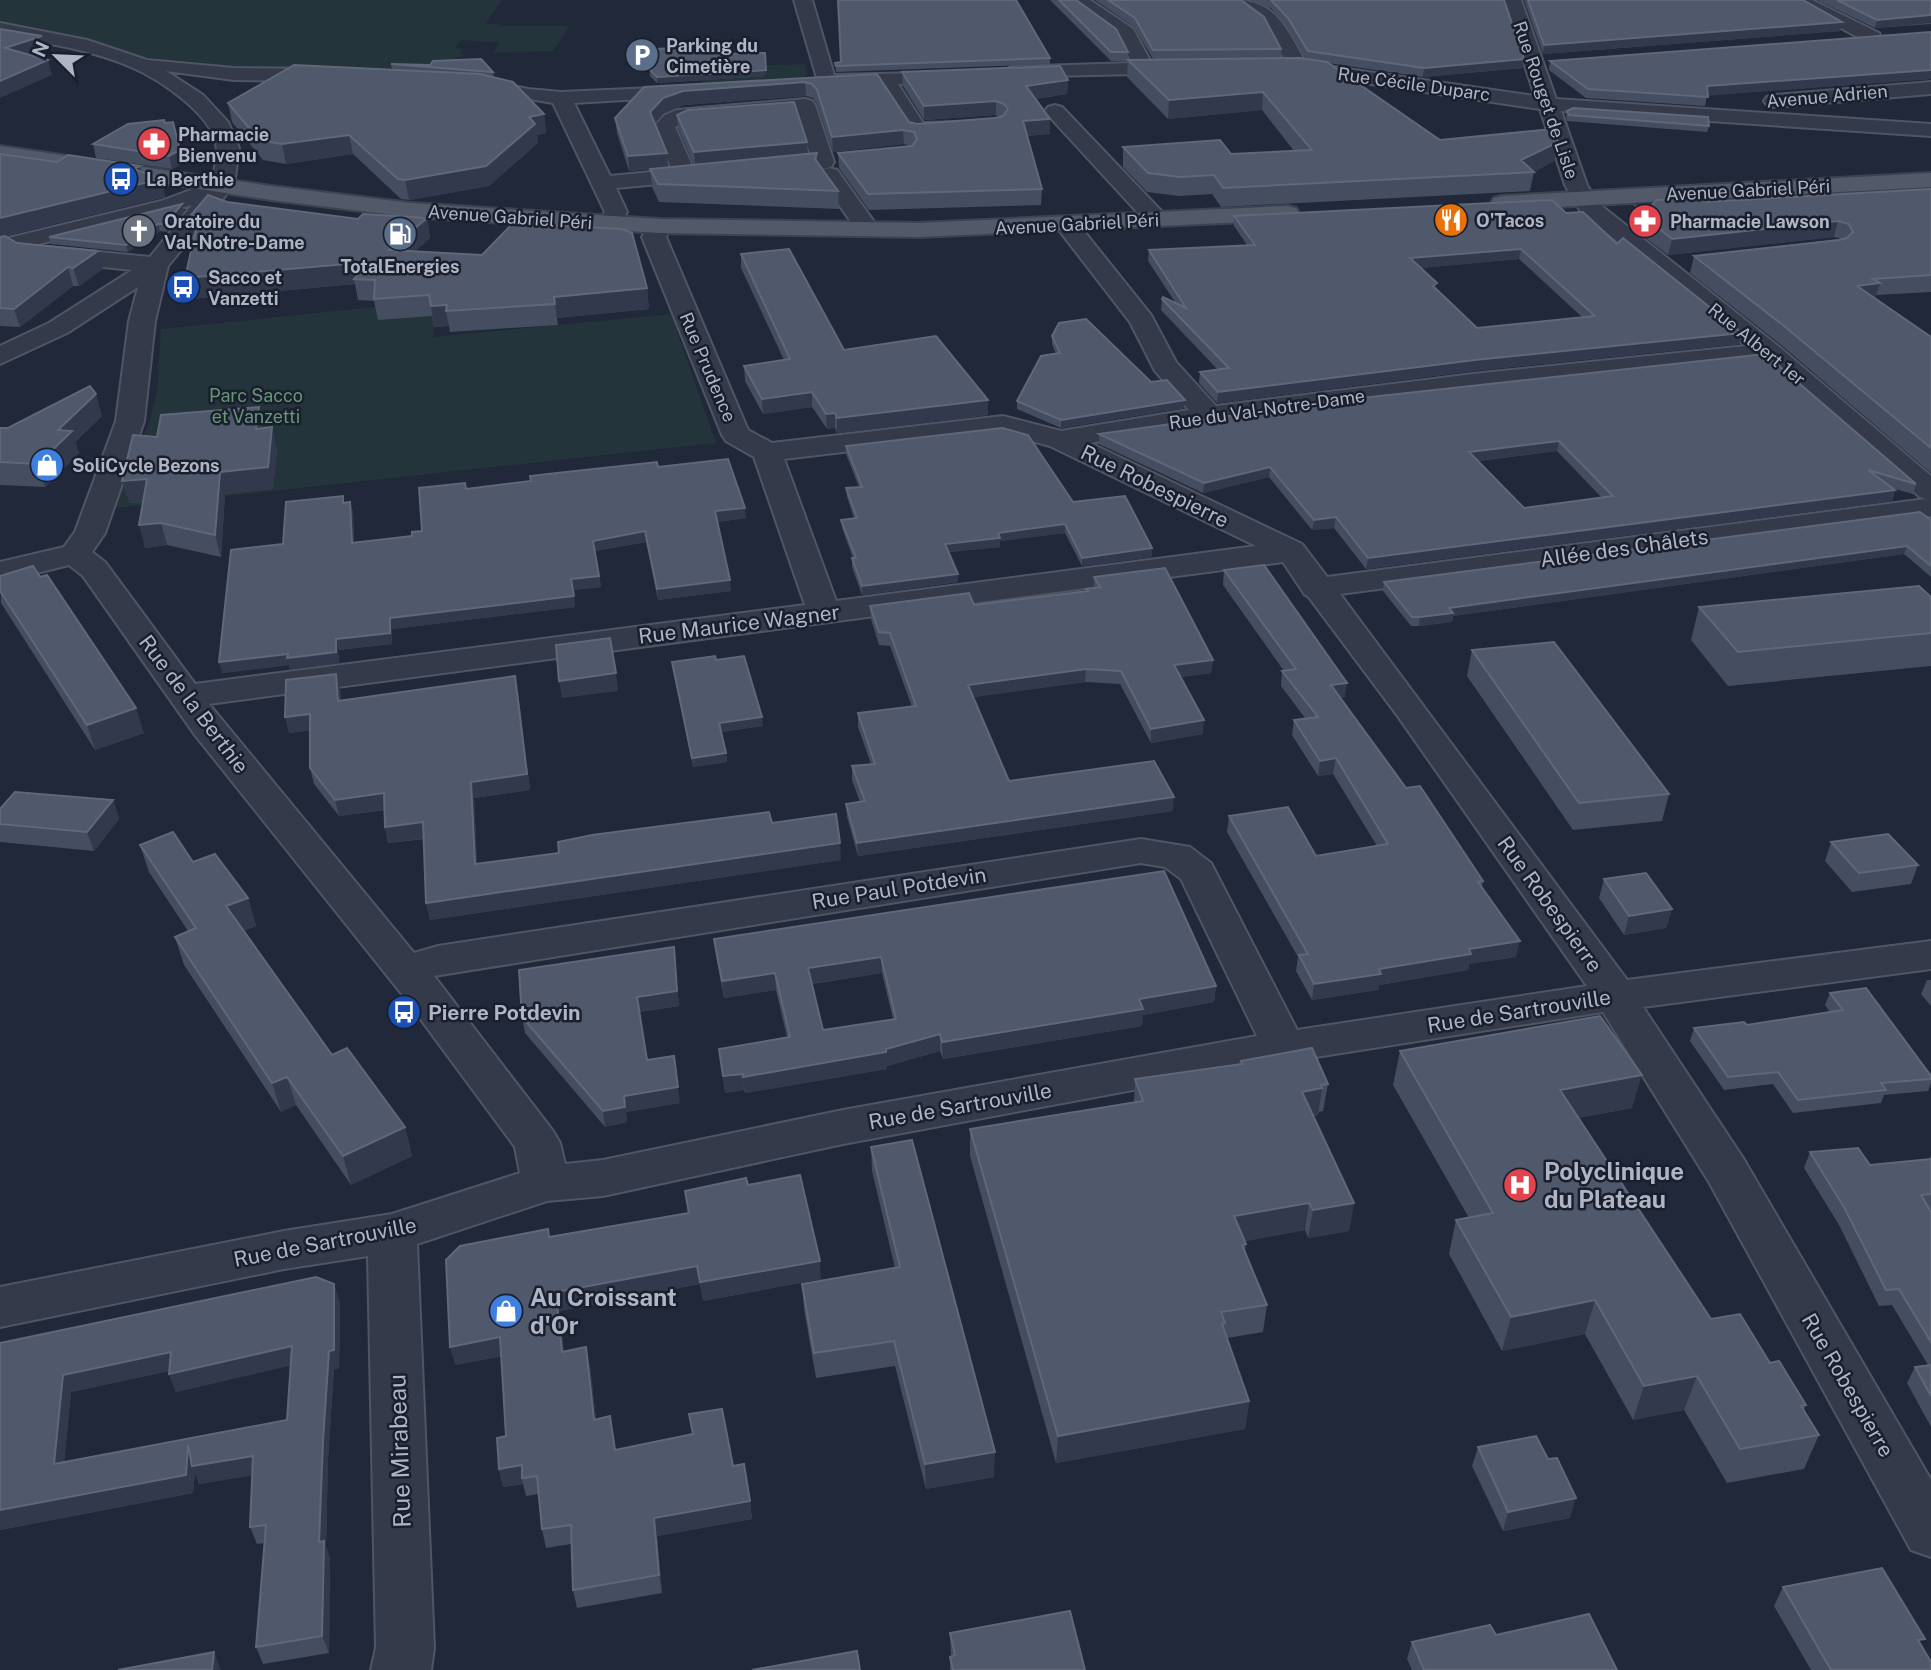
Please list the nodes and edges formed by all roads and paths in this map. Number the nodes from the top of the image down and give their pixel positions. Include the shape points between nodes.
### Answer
1 (803, 0) edge
2 (1078, 0) edge
3 (1243, 0) edge
4 (1512, 0) edge
5 (1798, 0) edge
6 (0, 29) edge
7 (1894, 35) edge
8 (1872, 37) junction
9 (1830, 40) edge
10 (1195, 67) edge
11 (1272, 67) edge
12 (1298, 67) junction
13 (156, 68) junction
14 (1144, 68) junction
15 (994, 74) edge
16 (967, 75) edge
17 (345, 76) edge
18 (885, 79) junction
19 (826, 81) junction
20 (458, 83) edge
21 (718, 88) edge
22 (1931, 88) edge
23 (561, 98) junction
24 (1547, 104) junction
25 (805, 105) junction
26 (1055, 111) dead end
27 (1738, 119) junction
28 (982, 125) edge
29 (1931, 130) edge
30 (0, 152) edge
31 (850, 159) edge
32 (826, 168) junction
33 (685, 175) junction
34 (1931, 180) edge
35 (603, 183) junction
36 (223, 185) junction
37 (1789, 188) joint
38 (1639, 196) joint
39 (1584, 198) junction
40 (1480, 204) edge
41 (1314, 212) edge
42 (1157, 220) junction
43 (608, 224) junction
44 (1067, 225) junction
45 (659, 226) junction
46 (869, 231) junction
47 (0, 248) edge
48 (1700, 261) edge
49 (156, 265) junction
50 (1659, 266) junction
51 (1769, 352) junction
52 (0, 356) edge
53 (1209, 415) junction
54 (1060, 440) junction
55 (767, 452) junction
56 (1931, 491) edge
57 (1931, 507) edge
58 (1291, 551) junction
59 (75, 554) junction
60 (0, 572) edge
61 (1316, 588) junction
62 (824, 612) junction
63 (187, 696) junction
64 (1931, 955) edge
65 (405, 971) junction
66 (1616, 996) junction
67 (1284, 1047) junction
68 (546, 1183) junction
69 (392, 1233) junction
70 (0, 1307) edge
71 (1931, 1532) edge
72 (401, 1670) edge

1 - 19 street
2 - 14 street via 1126,33
3 - 12 street via 1272,21
4 - 24 street, Rue Rouget de Lisle via 1543,62
5 - 8 street
6 - 13 street via 87,46
7 - 8 street
8 - 9 street
10 - 14 street
11 - 12 street, Rue Cécile Duparc
12 - 24 street, Rue Cécile Duparc
13 - 17 street via 234,75
13 - 36 street via 218,122 228,148
14 - 15 street
16 - 18 street
18 - 19 street
18 - 28 street via 916,130
19 - 25 street via 801,83
20 - 23 street
21 - 23 street
22 - 27 street, Avenue Adrien via 1741,104 1735,110
23 - 35 street
24 - 27 street, Rue Cécile Duparc
24 - 39 street, Rue Rouget de Lisle
25 - 32 street
25 - 33 street via 672,118 664,126
26 - 42 street
27 - 29 street, Rue Cécile Duparc
30 - 36 main road, Avenue Gabriel Péri
31 - 32 street
32 - 33 street
32 - 46 street
33 - 35 street
34 - 37 main road, Avenue Gabriel Péri
35 - 43 street via 616,212
36 - 43 main road, Avenue Gabriel Péri via 411,211
36 - 47 street via 169,206
36 - 49 street
37 - 38 street via 1804,199 1651,207
38 - 39 main road, Avenue Gabriel Péri
39 - 40 main road, Avenue Gabriel Péri
39 - 50 street, Rue Albert 1er
41 - 42 main road, Avenue Gabriel Péri
42 - 44 main road, Avenue Gabriel Péri
43 - 45 main road, Avenue Gabriel Péri
44 - 46 main road, Avenue Gabriel Péri
44 - 53 street via 1142,320 1164,365
45 - 46 main road, Avenue Gabriel Péri
45 - 55 street, Rue Prudence via 654,237 736,435
47 - 49 street
48 - 50 street
49 - 52 street via 58,328
49 - 59 street via 142,321 130,421 90,533
50 - 51 street, Rue Albert 1er
51 - 53 street, Rue du Val-Notre-Dame
51 - 56 street, Rue Albert 1er
53 - 54 street, Rue du Val-Notre-Dame
54 - 55 street, Rue du Val-Notre-Dame via 1003,424
54 - 58 street, Rue Robespierre
55 - 62 street
57 - 61 street, Allée des Châlets
58 - 61 street, Rue Robespierre
58 - 62 street, Rue Maurice Wagner
59 - 60 street
59 - 63 street, Rue de la Berthie via 94,569
61 - 66 street, Rue Robespierre via 1412,711
62 - 63 street, Rue Maurice Wagner
63 - 65 street, Rue de la Berthie
64 - 66 street, Rue de Sartrouville
65 - 67 street, Rue Paul Potdevin via 438,960 1141,851 1175,856 1197,872
65 - 68 street, Rue de la Berthie via 537,1143
66 - 67 street, Rue de Sartrouville
66 - 71 street, Rue Robespierre via 1726,1170
67 - 68 street, Rue de Sartrouville via 842,1127 603,1178
68 - 69 street, Rue de Sartrouville
69 - 70 street, Rue de Sartrouville
69 - 72 street, Rue Mirabeau via 405,1648

